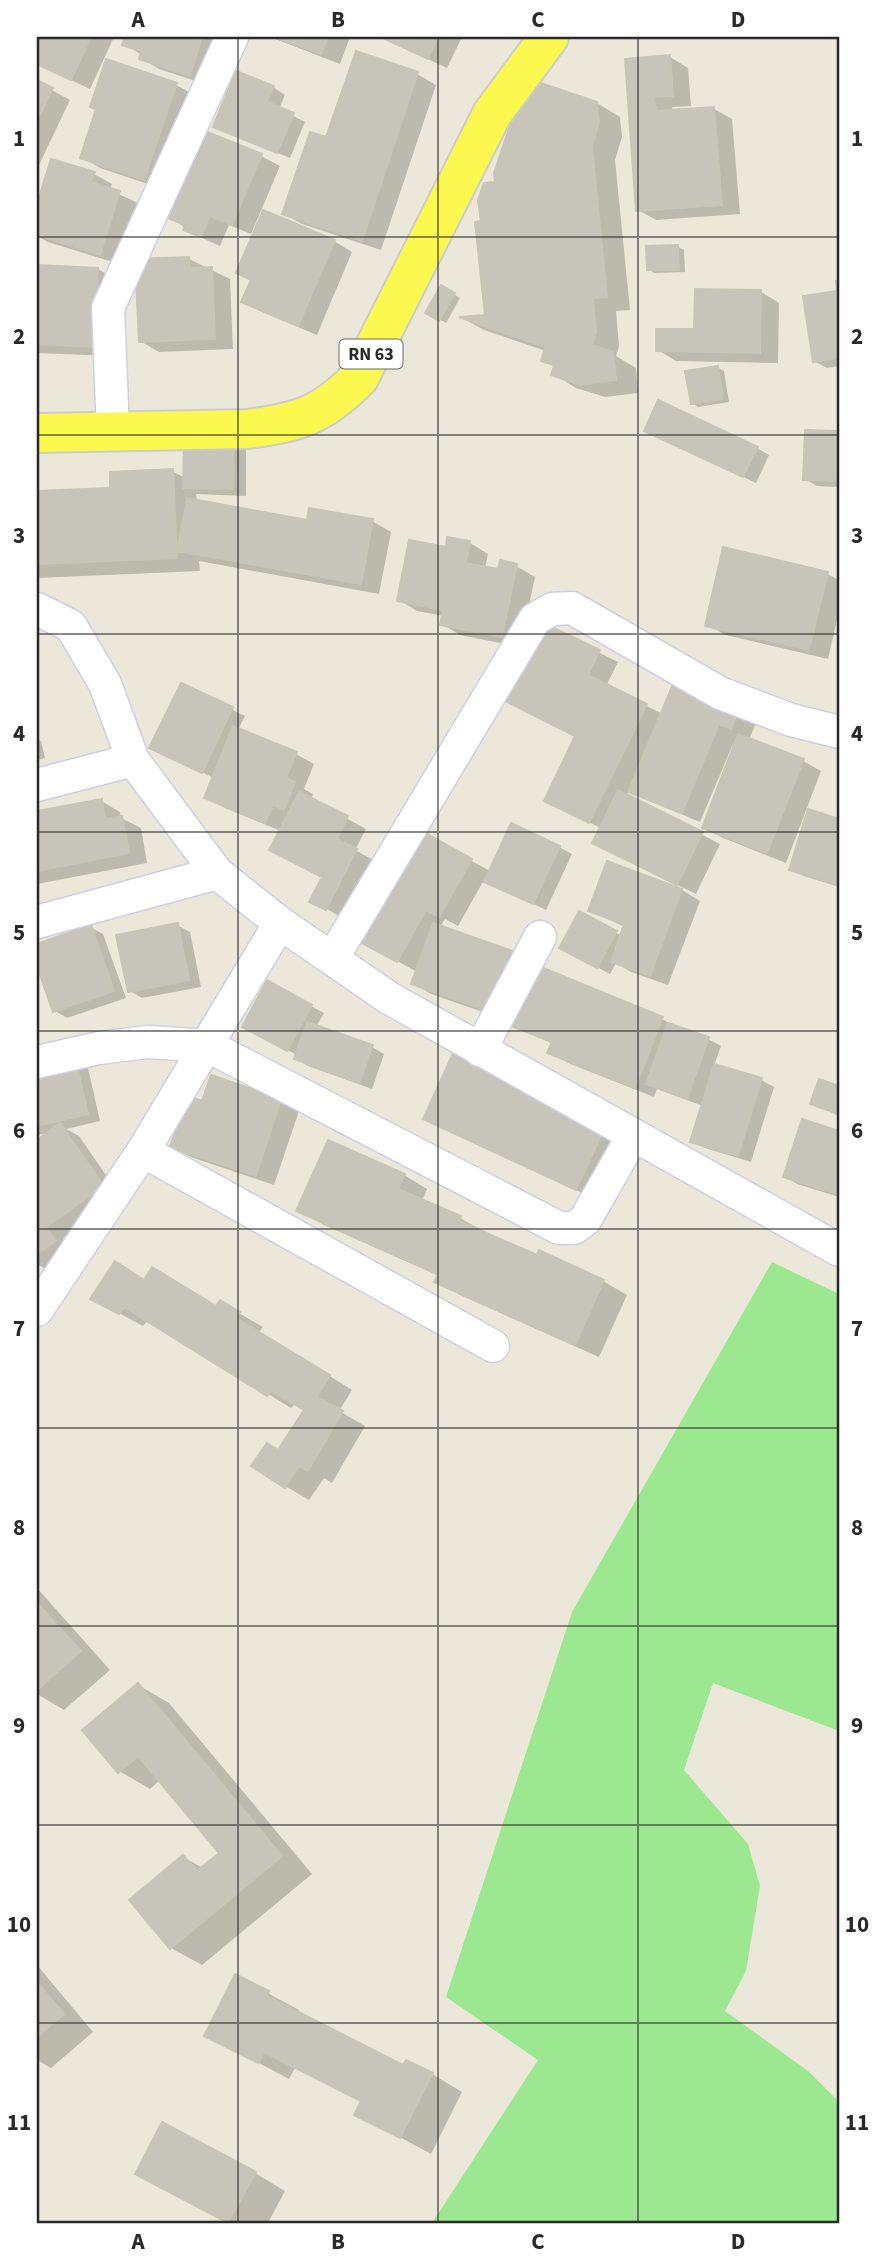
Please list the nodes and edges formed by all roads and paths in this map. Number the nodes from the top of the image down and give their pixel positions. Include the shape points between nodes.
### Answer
1 (232, 37) edge
2 (549, 37) edge
3 (113, 431) junction
4 (37, 433) edge
5 (37, 609) edge
6 (839, 732) edge
7 (133, 760) junction
8 (37, 785) edge
9 (217, 873) junction
10 (37, 922) edge
11 (280, 923) junction
12 (540, 937) dead end
13 (332, 959) junction
14 (208, 1046) junction
15 (480, 1050) junction
16 (37, 1062) edge
17 (633, 1136) junction
18 (144, 1151) junction
19 (839, 1250) edge
20 (37, 1310) edge
21 (493, 1346) dead end

1 - 3 street via 108,308
2 - 3 main road, RN 63 via 492,114 359,378 337,400 314,415 279,425
3 - 4 main road, RN 63
5 - 7 street via 71,626 106,684
6 - 13 street via 791,720 720,693 572,608 552,609 535,619
7 - 8 street
7 - 9 street
9 - 10 street
9 - 11 street
11 - 13 street
11 - 14 street
12 - 15 street
13 - 15 street
14 - 16 street via 148,1042
14 - 17 street via 559,1228 574,1228 585,1220
14 - 18 street
15 - 17 street
17 - 19 street
18 - 20 street
18 - 21 street

